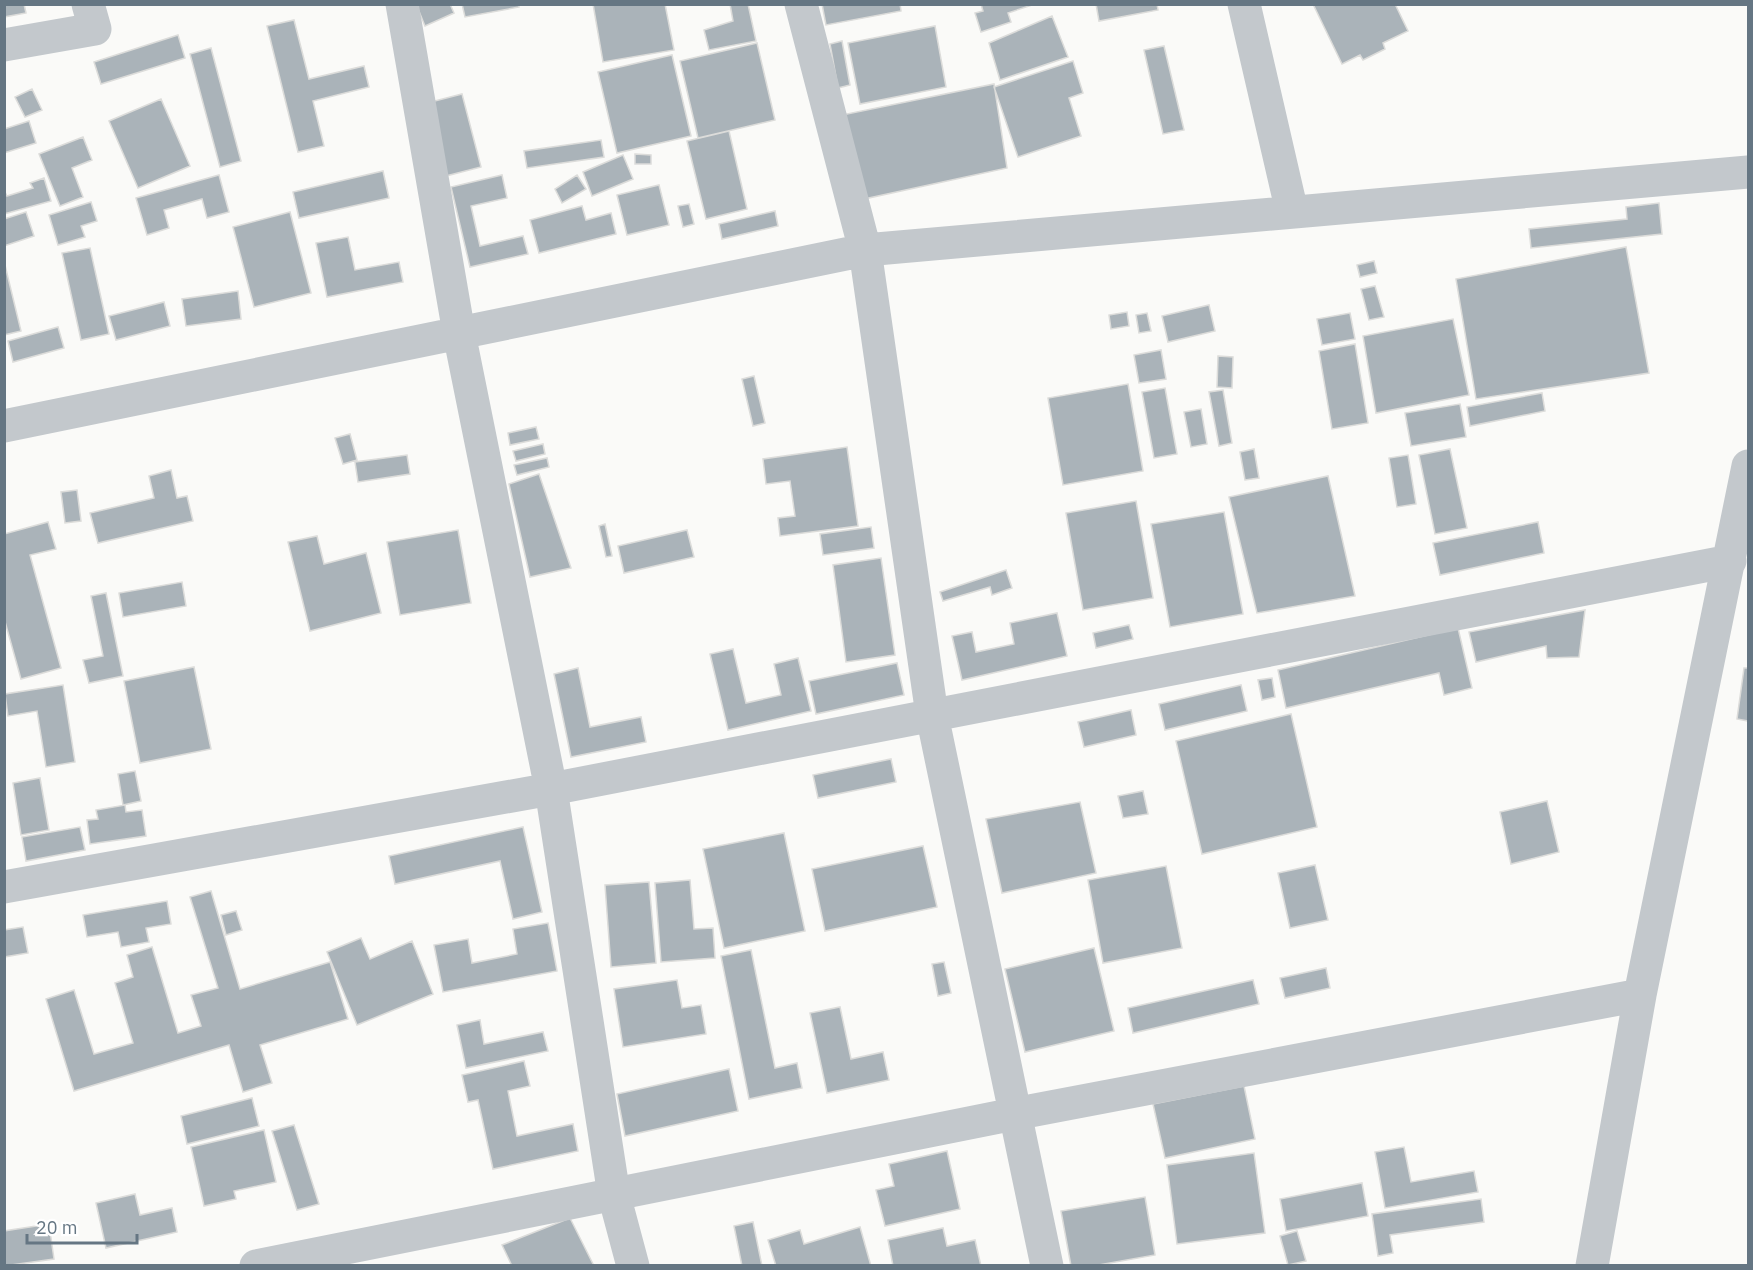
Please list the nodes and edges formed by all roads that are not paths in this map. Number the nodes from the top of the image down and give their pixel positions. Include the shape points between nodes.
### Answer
1 (88, 4) edge
2 (402, 4) edge
3 (801, 4) edge
4 (1245, 4) edge
5 (4, 45) edge
6 (1749, 172) edge
7 (1292, 212) junction
8 (866, 250) junction
9 (459, 333) junction
10 (4, 426) edge
11 (1749, 466) edge
12 (1730, 561) junction
13 (932, 715) junction
14 (551, 789) junction
15 (4, 887) edge
16 (1640, 995) junction
17 (1014, 1114) junction
18 (614, 1195) junction
19 (256, 1266) edge
20 (633, 1266) edge
21 (1047, 1266) edge
22 (1592, 1266) edge

1 - 5 street via 95,29
2 - 9 street
3 - 8 street
4 - 7 street
6 - 7 street
7 - 8 street
8 - 9 street
8 - 13 street
9 - 10 street
9 - 14 street
11 - 12 street
12 - 13 street
12 - 16 street
13 - 14 street
13 - 17 street
14 - 15 street
14 - 18 street
16 - 17 street
16 - 22 street
17 - 18 street
17 - 21 street
18 - 19 street
18 - 20 street

